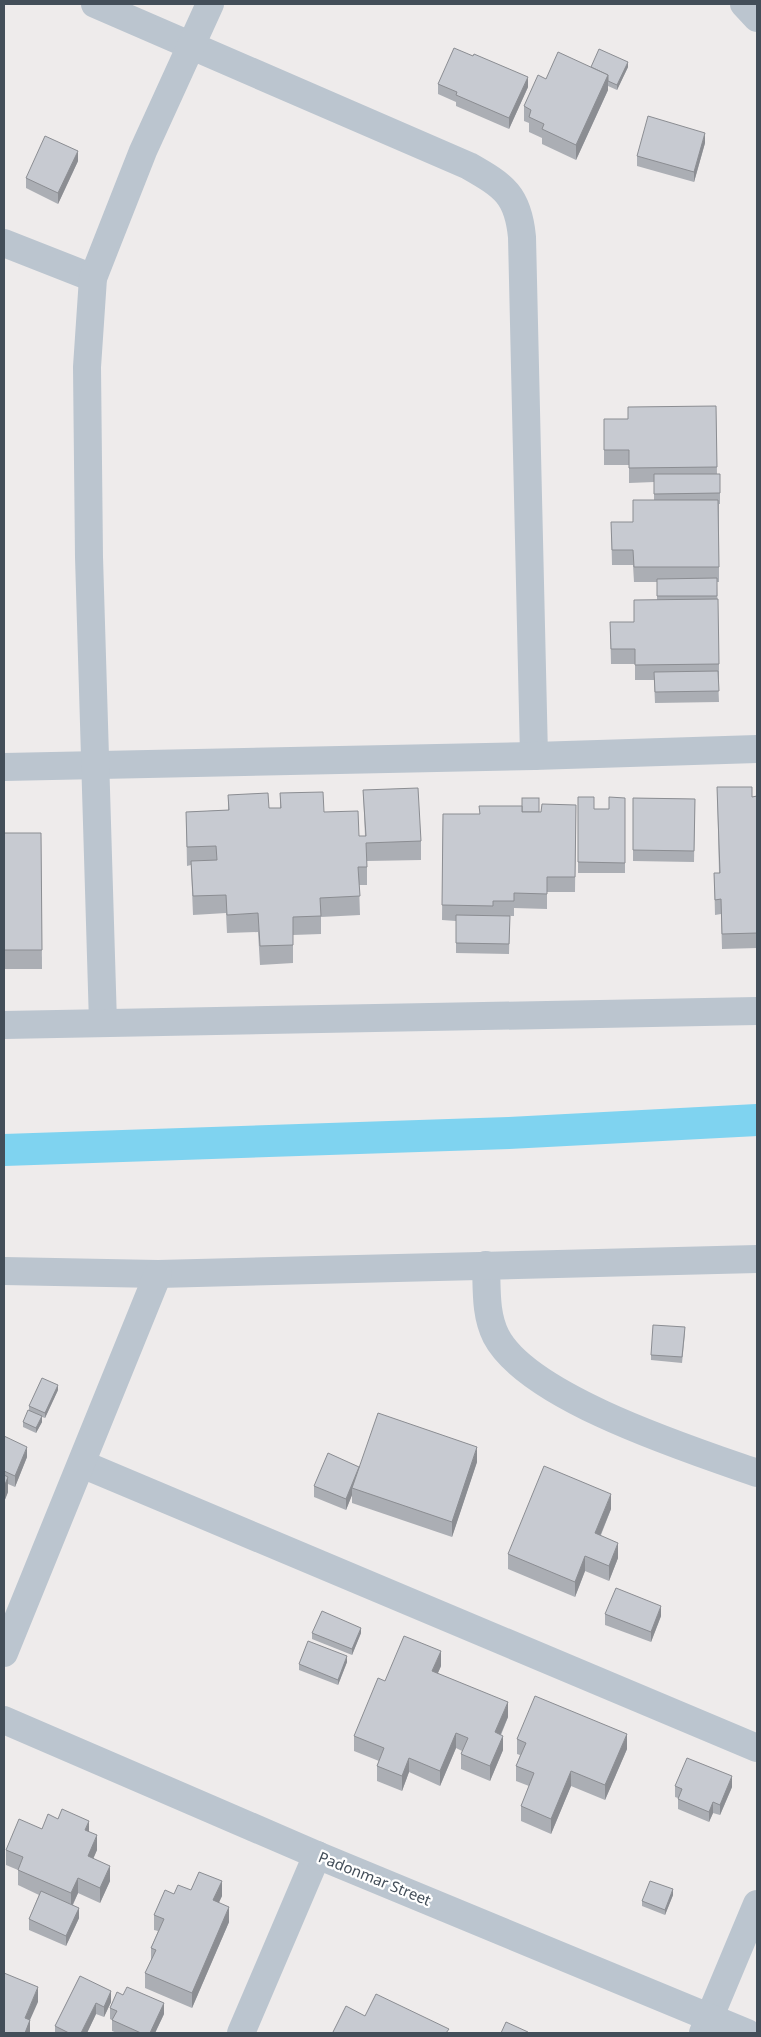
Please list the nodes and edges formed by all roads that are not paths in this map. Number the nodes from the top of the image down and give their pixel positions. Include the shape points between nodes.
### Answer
1 (95, 4) edge
2 (210, 4) edge
3 (744, 4) edge
4 (757, 18) edge
5 (192, 45) junction
6 (4, 243) edge
7 (93, 278) junction
8 (757, 749) edge
9 (534, 756) junction
10 (95, 766) junction
11 (4, 768) edge
12 (757, 1011) edge
13 (103, 1023) junction
14 (4, 1025) edge
15 (757, 1259) edge
16 (486, 1265) junction
17 (4, 1271) edge
18 (158, 1274) junction
19 (82, 1464) junction
20 (757, 1473) edge
21 (4, 1653) edge
22 (4, 1720) edge
23 (757, 1748) edge
24 (317, 1855) junction
25 (757, 1904) edge
26 (706, 2025) edge
27 (242, 2033) edge
28 (747, 2033) edge

1 - 5 street
2 - 5 street
3 - 4 street
5 - 7 street via 143,151
5 - 9 street via 469,166 506,190 514,202 520,217 522,237
6 - 7 street
7 - 10 street via 87,368
8 - 9 street
9 - 10 street
10 - 11 street
10 - 13 street
12 - 13 street
13 - 14 street
15 - 16 street
16 - 18 street
16 - 20 street via 488,1316 496,1337 509,1353 552,1389 683,1447
17 - 18 street
18 - 19 street
19 - 21 street
19 - 23 street
22 - 24 street, Padonmar Street
24 - 26 street, Padonmar Street
24 - 27 street
25 - 26 street
26 - 28 street, Padonmar Street

